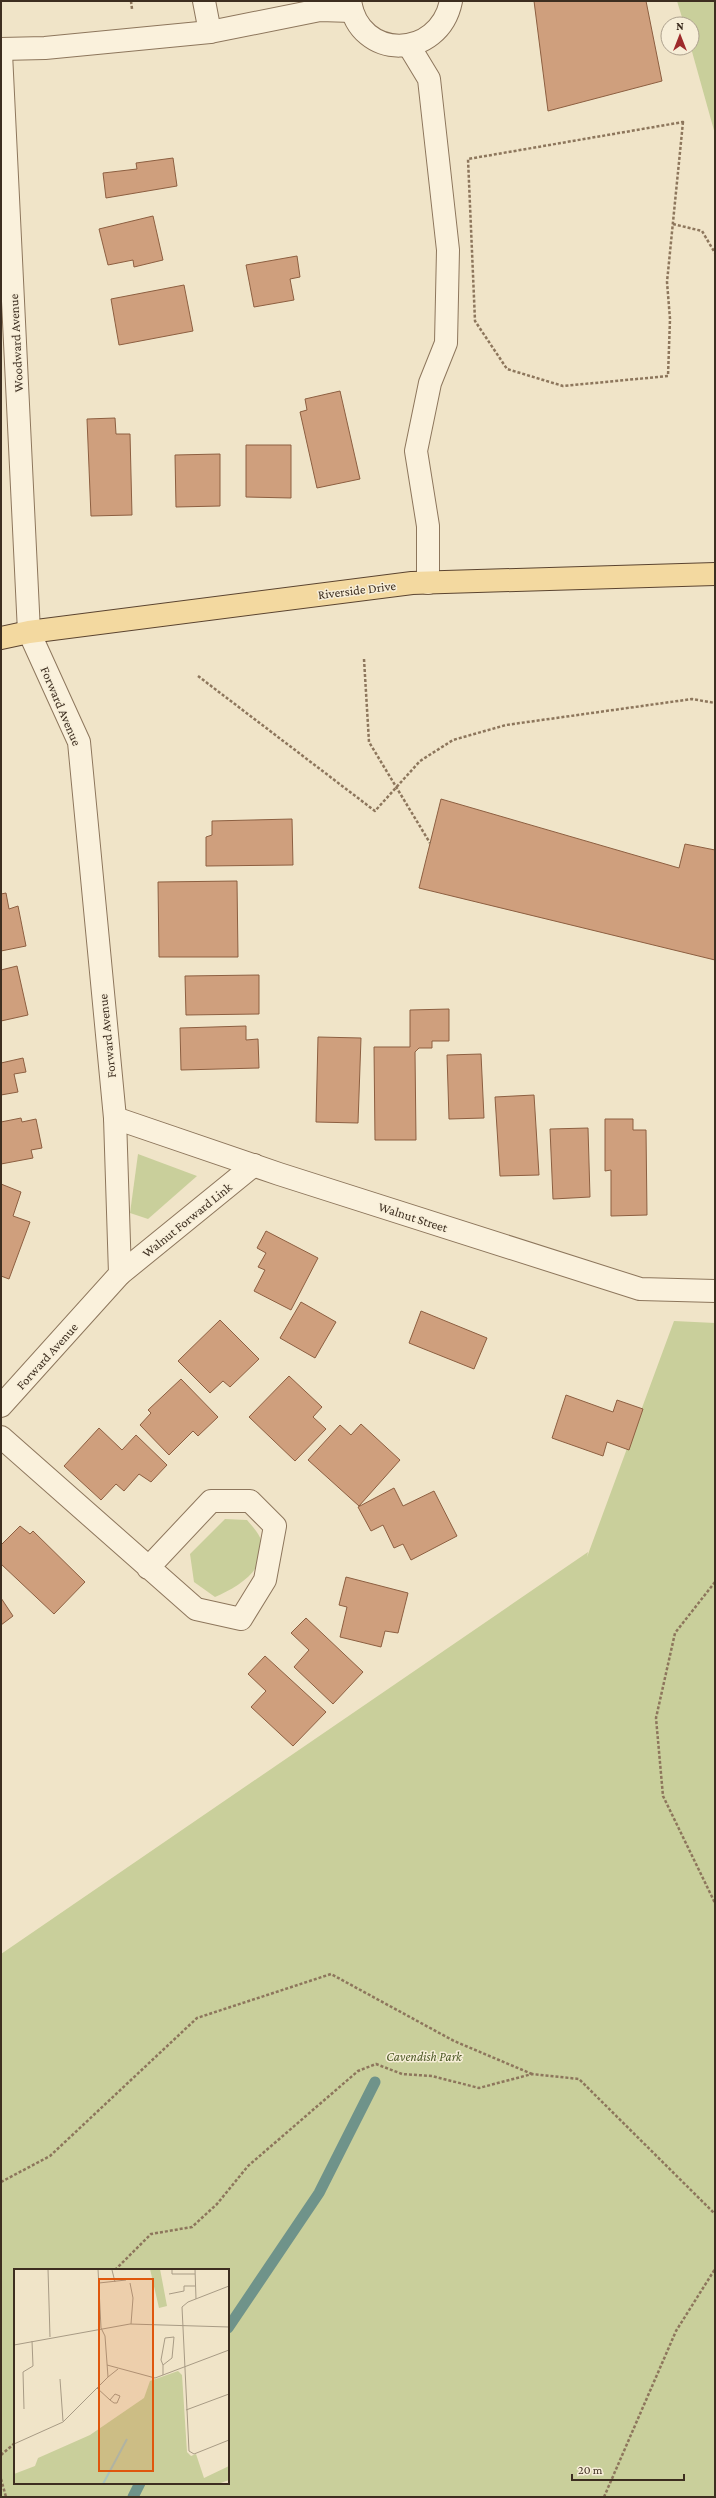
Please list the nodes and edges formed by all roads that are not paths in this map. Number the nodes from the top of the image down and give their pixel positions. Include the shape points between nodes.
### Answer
1 (204, 1) edge
2 (452, 1) edge
3 (351, 6) edge
4 (210, 32) junction
5 (409, 46) junction
6 (1, 49) edge
7 (1, 53) edge
8 (715, 574) edge
9 (428, 583) junction
10 (30, 632) junction
11 (1, 638) edge
12 (115, 1118) junction
13 (254, 1165) junction
14 (120, 1274) junction
15 (715, 1291) edge
16 (1, 1406) edge
17 (1, 1437) edge
18 (148, 1568) junction

1 - 4 street
2 - 5 street via 449,14 440,28 426,40
3 - 4 street
3 - 5 street via 358,24 368,35 394,46
4 - 6 street via 45,48
5 - 9 street via 429,79 448,250 446,343 430,383 416,451 428,526
7 - 10 street, Woodward Avenue
8 - 9 main road, Riverside Drive
9 - 10 main road, Riverside Drive
10 - 11 main road, Riverside Drive
10 - 12 street, Forward Avenue via 79,742
12 - 13 street, Walnut Street
12 - 14 street, Forward Avenue
13 - 14 street, Walnut Forward Link
13 - 15 street, Walnut Street via 640,1289
14 - 16 street, Forward Avenue
17 - 18 street
18 - 18 street via 196,1609 240,1619 265,1580 275,1526 250,1501 211,1501

